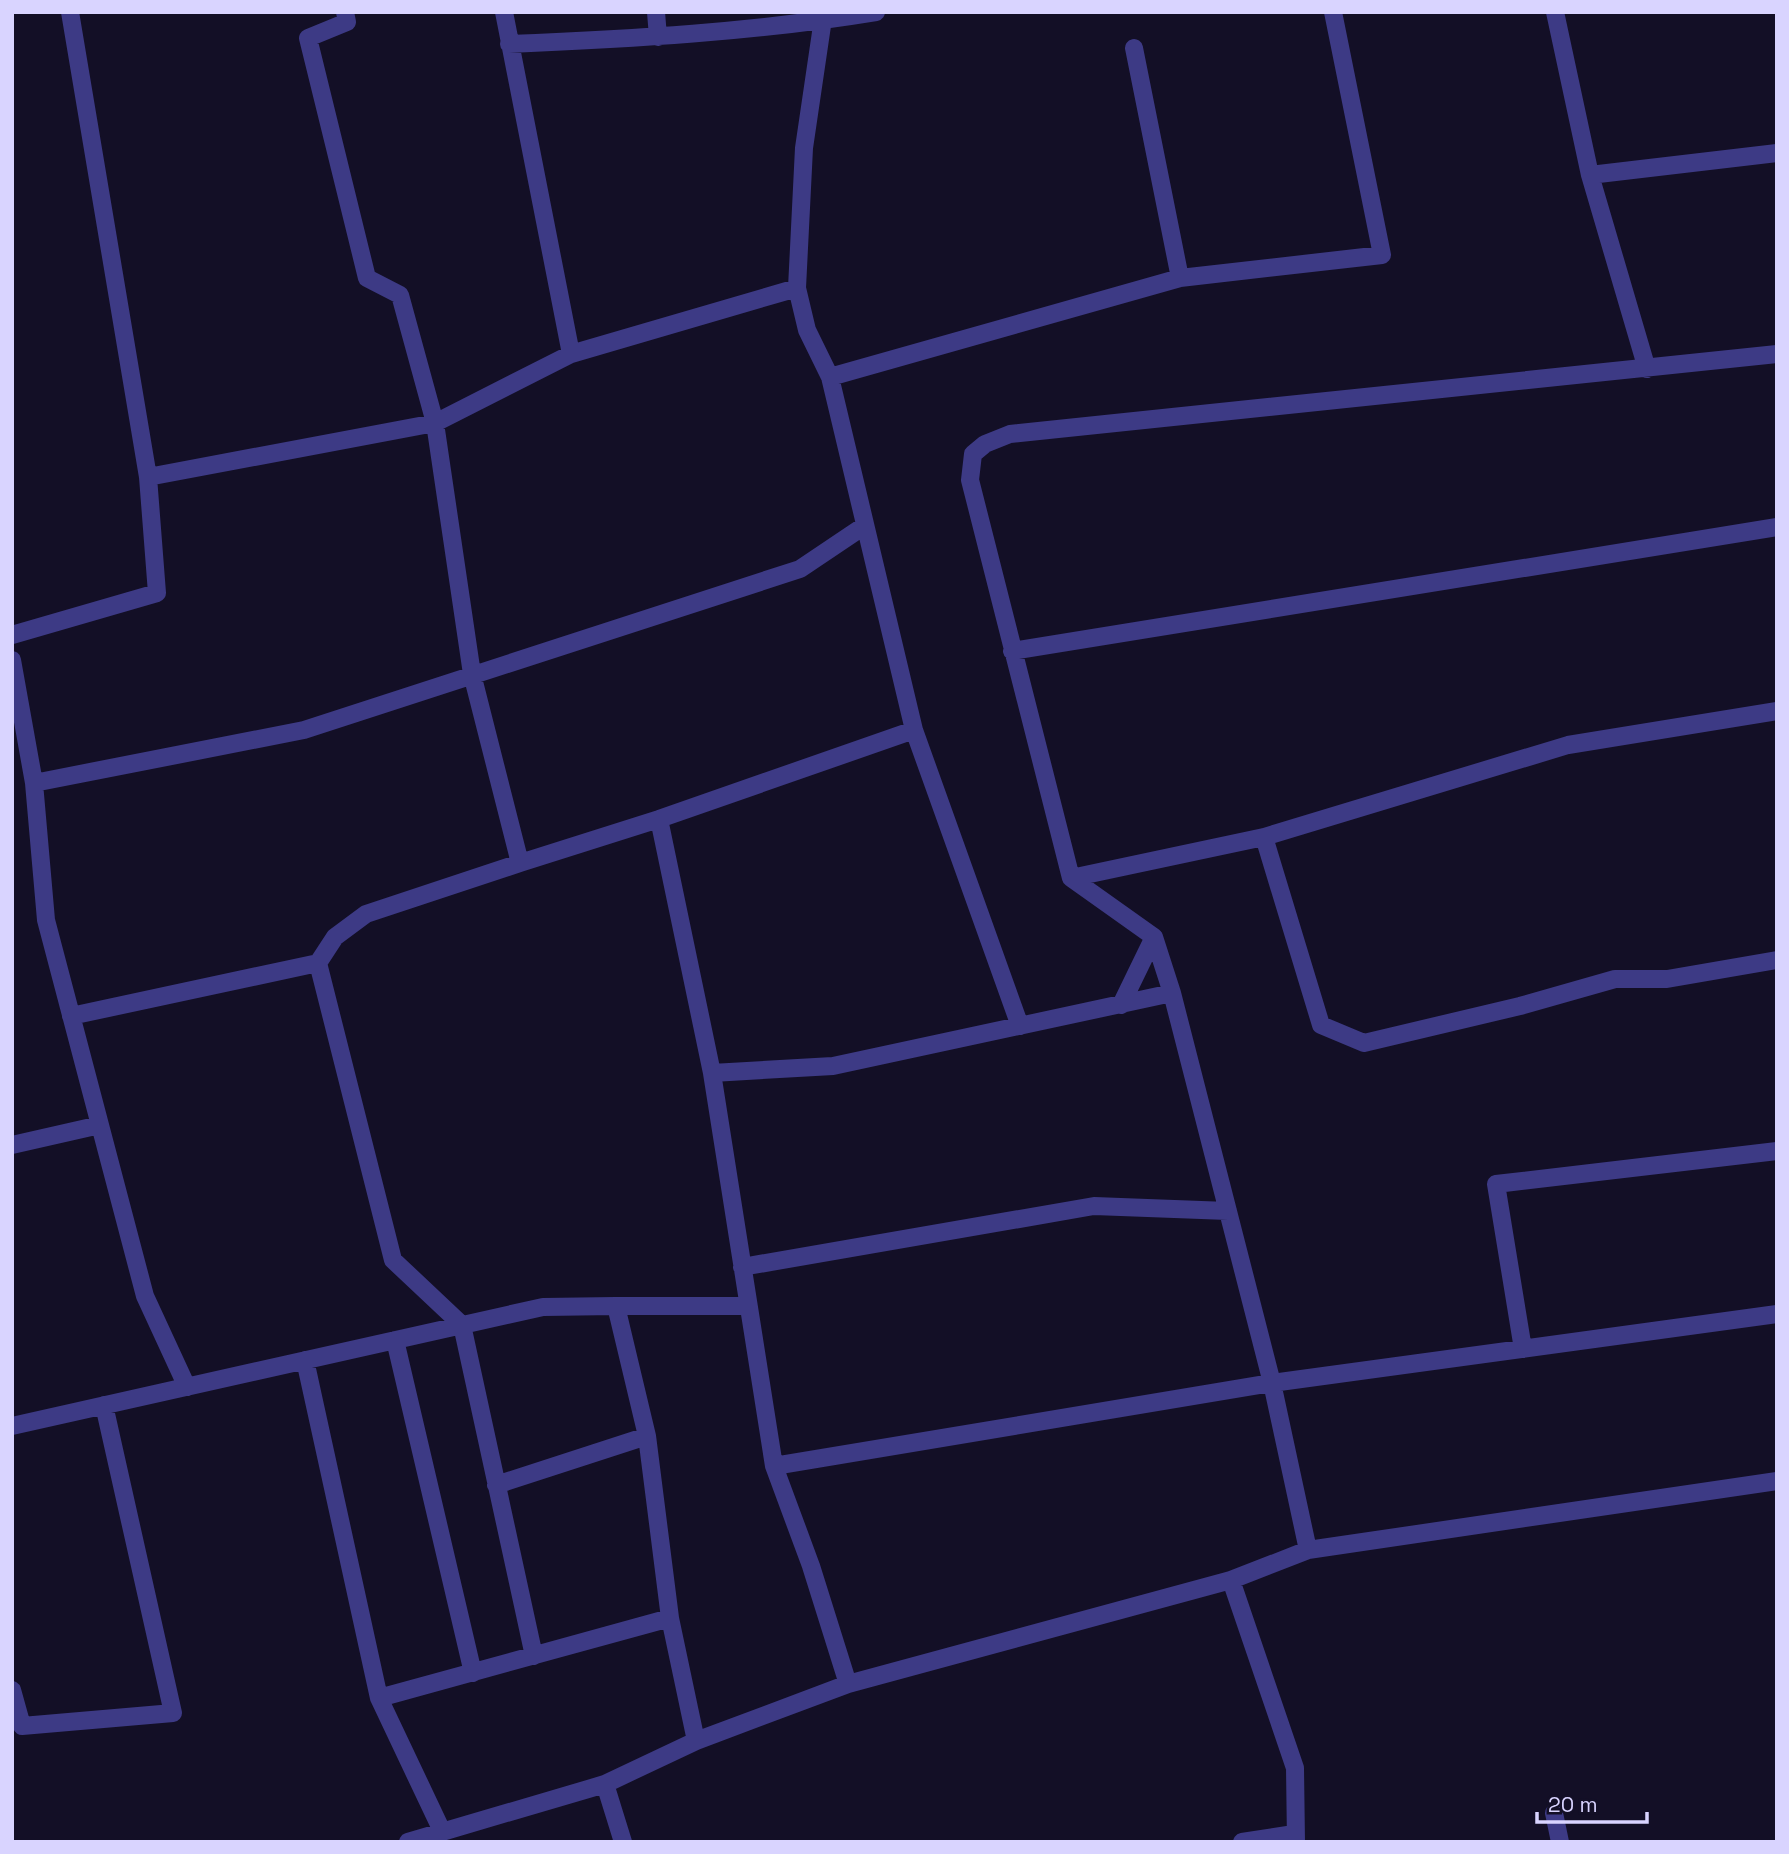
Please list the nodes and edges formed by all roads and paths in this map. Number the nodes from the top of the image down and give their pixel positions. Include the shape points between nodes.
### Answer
1 (70, 12) edge
2 (345, 12) edge
3 (504, 12) edge
4 (656, 12) edge
5 (876, 12) edge
6 (1332, 12) edge
7 (1555, 12) edge
8 (824, 17) edge
9 (659, 37) junction
10 (509, 44) junction
11 (1134, 47) dead end
12 (1777, 153) edge
13 (1590, 175) junction
14 (1180, 278) junction
15 (797, 288) junction
16 (571, 354) junction
17 (1777, 354) edge
18 (1647, 369) junction
19 (830, 377) junction
20 (435, 422) junction
21 (148, 477) junction
22 (864, 526) junction
23 (1777, 527) edge
24 (12, 635) edge
25 (1012, 651) junction
26 (12, 660) edge
27 (472, 674) junction
28 (1777, 711) edge
29 (914, 730) junction
30 (34, 783) junction
31 (659, 820) junction
32 (1264, 836) junction
33 (520, 863) junction
34 (1071, 878) junction
35 (1154, 937) junction
36 (1777, 960) edge
37 (318, 963) junction
38 (1172, 993) junction
39 (1121, 1005) junction
40 (71, 1016) junction
41 (1020, 1026) junction
42 (712, 1073) junction
43 (100, 1125) junction
44 (12, 1145) edge
45 (1777, 1151) edge
46 (1228, 1211) junction
47 (742, 1267) junction
48 (616, 1306) junction
49 (748, 1306) junction
50 (1777, 1314) edge
51 (462, 1325) junction
52 (395, 1340) junction
53 (1523, 1349) junction
54 (305, 1360) junction
55 (1272, 1383) junction
56 (187, 1387) junction
57 (104, 1405) junction
58 (12, 1426) edge
59 (647, 1436) junction
60 (774, 1466) junction
61 (1777, 1481) edge
62 (496, 1485) junction
63 (1308, 1549) junction
64 (1231, 1580) junction
65 (670, 1618) junction
66 (534, 1656) junction
67 (473, 1673) junction
68 (848, 1684) junction
69 (12, 1690) edge
70 (379, 1698) junction
71 (696, 1741) junction
72 (606, 1784) junction
73 (1554, 1813) dead end
74 (442, 1831) junction
75 (1295, 1838) edge
76 (408, 1842) edge
77 (623, 1842) edge
78 (1242, 1842) edge
79 (1560, 1842) edge

1 - 21 street
2 - 20 street via 347,22 308,38 367,278 400,295
3 - 10 street
4 - 9 street
5 - 8 street
6 - 14 street via 1382,255
7 - 13 street
8 - 9 street
8 - 15 street via 804,148
9 - 10 street
10 - 16 street
11 - 14 street
12 - 13 street
13 - 18 street
14 - 19 street
15 - 16 street
15 - 19 street via 807,330
16 - 20 street
17 - 18 street
18 - 25 street via 1010,433 985,444 973,454 970,480
19 - 22 street
20 - 21 street
20 - 27 street
21 - 24 street via 157,593
22 - 27 street via 800,569
22 - 29 street
23 - 25 street
25 - 34 street
26 - 30 street
27 - 30 street via 304,730
27 - 33 street
28 - 32 street via 1568,745
29 - 31 street
29 - 41 street
30 - 40 street via 46,920
31 - 33 street
31 - 42 street
32 - 34 street
32 - 36 street via 1321,1025 1364,1043 1615,979 1667,979
33 - 37 street via 366,914 335,937
34 - 35 street
35 - 38 street
35 - 39 street
37 - 40 street
37 - 51 street via 393,1260
38 - 39 street
38 - 46 street
39 - 41 street
40 - 43 street
41 - 42 street via 833,1066
42 - 47 street
43 - 44 street
43 - 56 street via 145,1296
45 - 53 street via 1496,1184
46 - 47 street via 1094,1206
46 - 55 street
47 - 49 street
48 - 49 street
48 - 51 street via 543,1307
48 - 59 street
49 - 60 street
50 - 53 street
51 - 52 street
51 - 62 street
52 - 54 street
52 - 67 street
53 - 55 street
54 - 56 street
54 - 70 street
55 - 60 street
55 - 63 street
56 - 57 street
57 - 58 street
57 - 69 street via 173,1713 22,1726
59 - 62 street
59 - 65 street
60 - 68 street
61 - 63 street
62 - 66 street
63 - 64 street
64 - 68 street
64 - 75 street via 1295,1768
65 - 66 street
65 - 71 street
66 - 67 street
67 - 70 street
68 - 71 street
70 - 74 street
71 - 72 street
72 - 74 street
72 - 77 street
73 - 79 street
74 - 76 street
75 - 78 street

